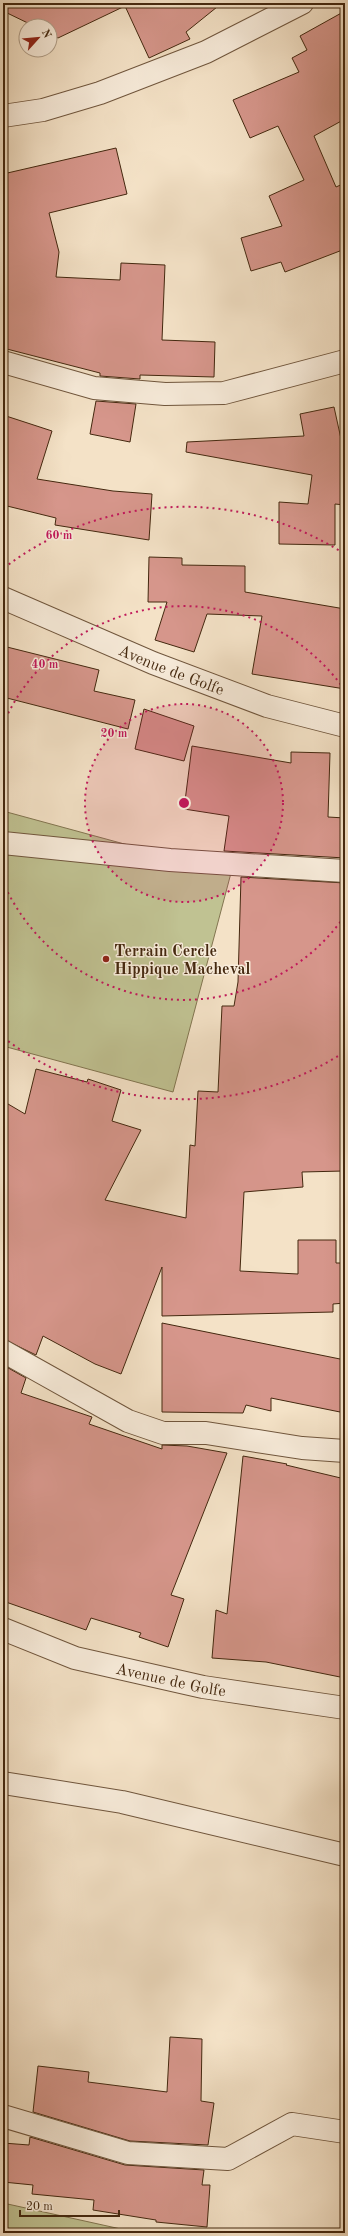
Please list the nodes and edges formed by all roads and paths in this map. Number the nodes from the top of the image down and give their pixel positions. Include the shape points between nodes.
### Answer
1 (302, 3) edge
2 (7, 114) edge
3 (345, 361) edge
4 (3, 362) edge
5 (3, 598) edge
6 (345, 726) edge
7 (3, 843) edge
8 (345, 871) edge
9 (3, 1351) edge
10 (345, 1451) edge
11 (3, 1629) edge
12 (345, 1708) edge
13 (3, 1783) edge
14 (345, 1855) edge
15 (3, 2116) edge
16 (345, 2132) edge

1 - 2 street via 206,52 100,93 43,110
3 - 4 street via 224,393 165,394 94,388
5 - 6 street, Avenue de Golfe via 153,663 267,706
7 - 8 street via 170,860
9 - 10 street via 128,1421 163,1433 206,1433 302,1448
11 - 12 street, Avenue de Golfe via 75,1658 203,1687
13 - 14 street via 122,1802
15 - 16 street via 128,2153 228,2159 292,2124

